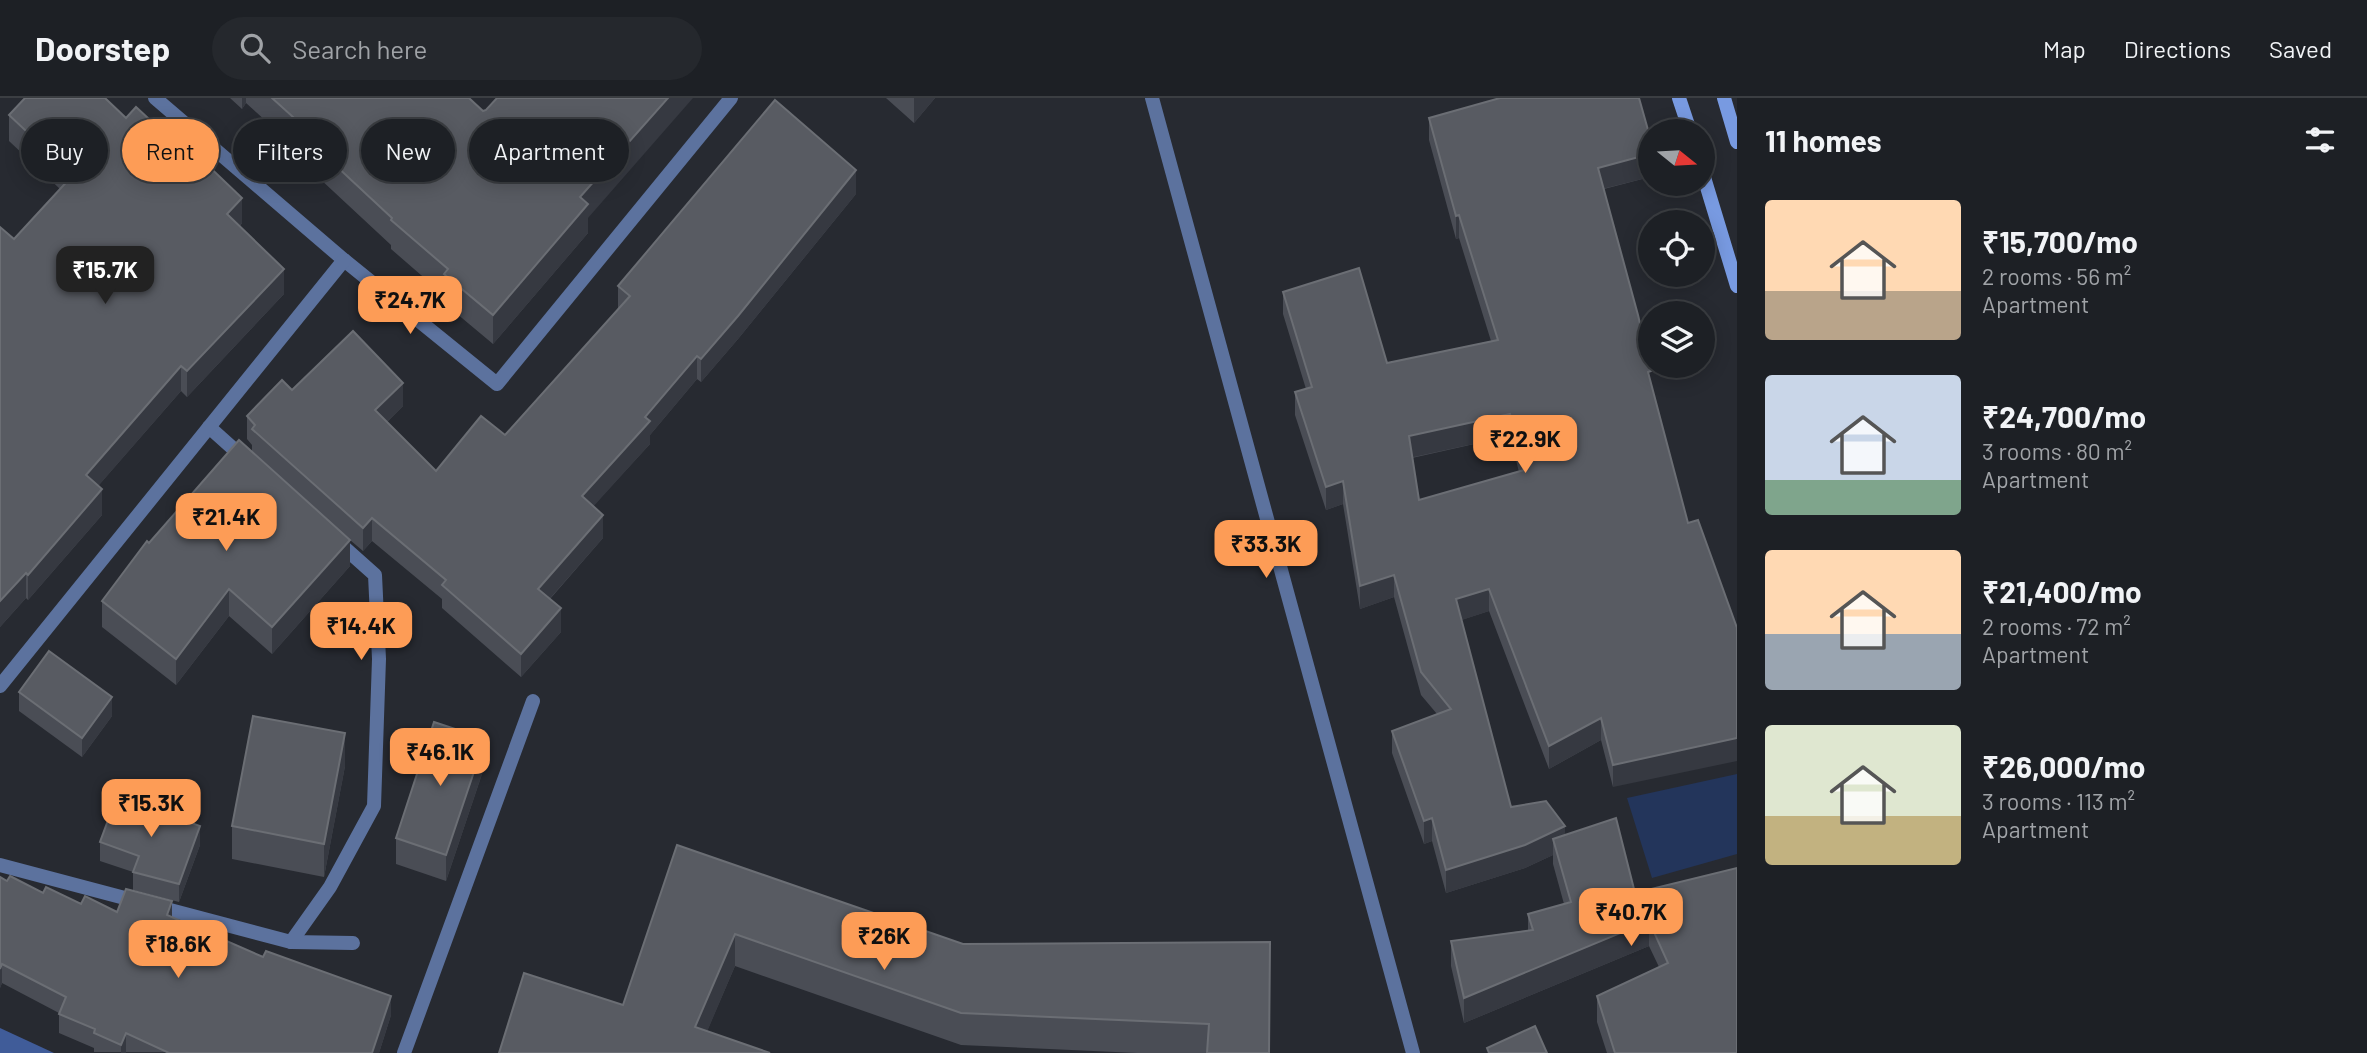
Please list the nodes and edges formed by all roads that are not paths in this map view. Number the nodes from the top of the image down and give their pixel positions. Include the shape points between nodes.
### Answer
1 (155, 98) edge
2 (731, 98) edge
3 (1152, 98) edge
4 (1679, 98) edge
5 (1724, 98) edge
6 (1686, 119) edge
7 (1737, 142) edge
8 (1710, 196) edge
9 (344, 260) junction
10 (1737, 286) edge
11 (209, 427) junction
12 (260, 474) edge
13 (323, 529) edge
14 (0, 686) edge
15 (533, 701) dead end
16 (0, 865) edge
17 (291, 942) junction
18 (353, 943) dead end
19 (404, 1053) edge
20 (1413, 1053) edge

1 - 9 street
2 - 9 street via 498,384
3 - 20 street
4 - 6 main road
5 - 7 main road
8 - 10 main road
9 - 11 street
11 - 12 street
11 - 14 street
13 - 17 street via 375,575 379,659 374,806 330,887
15 - 19 street
16 - 17 street
17 - 18 street

